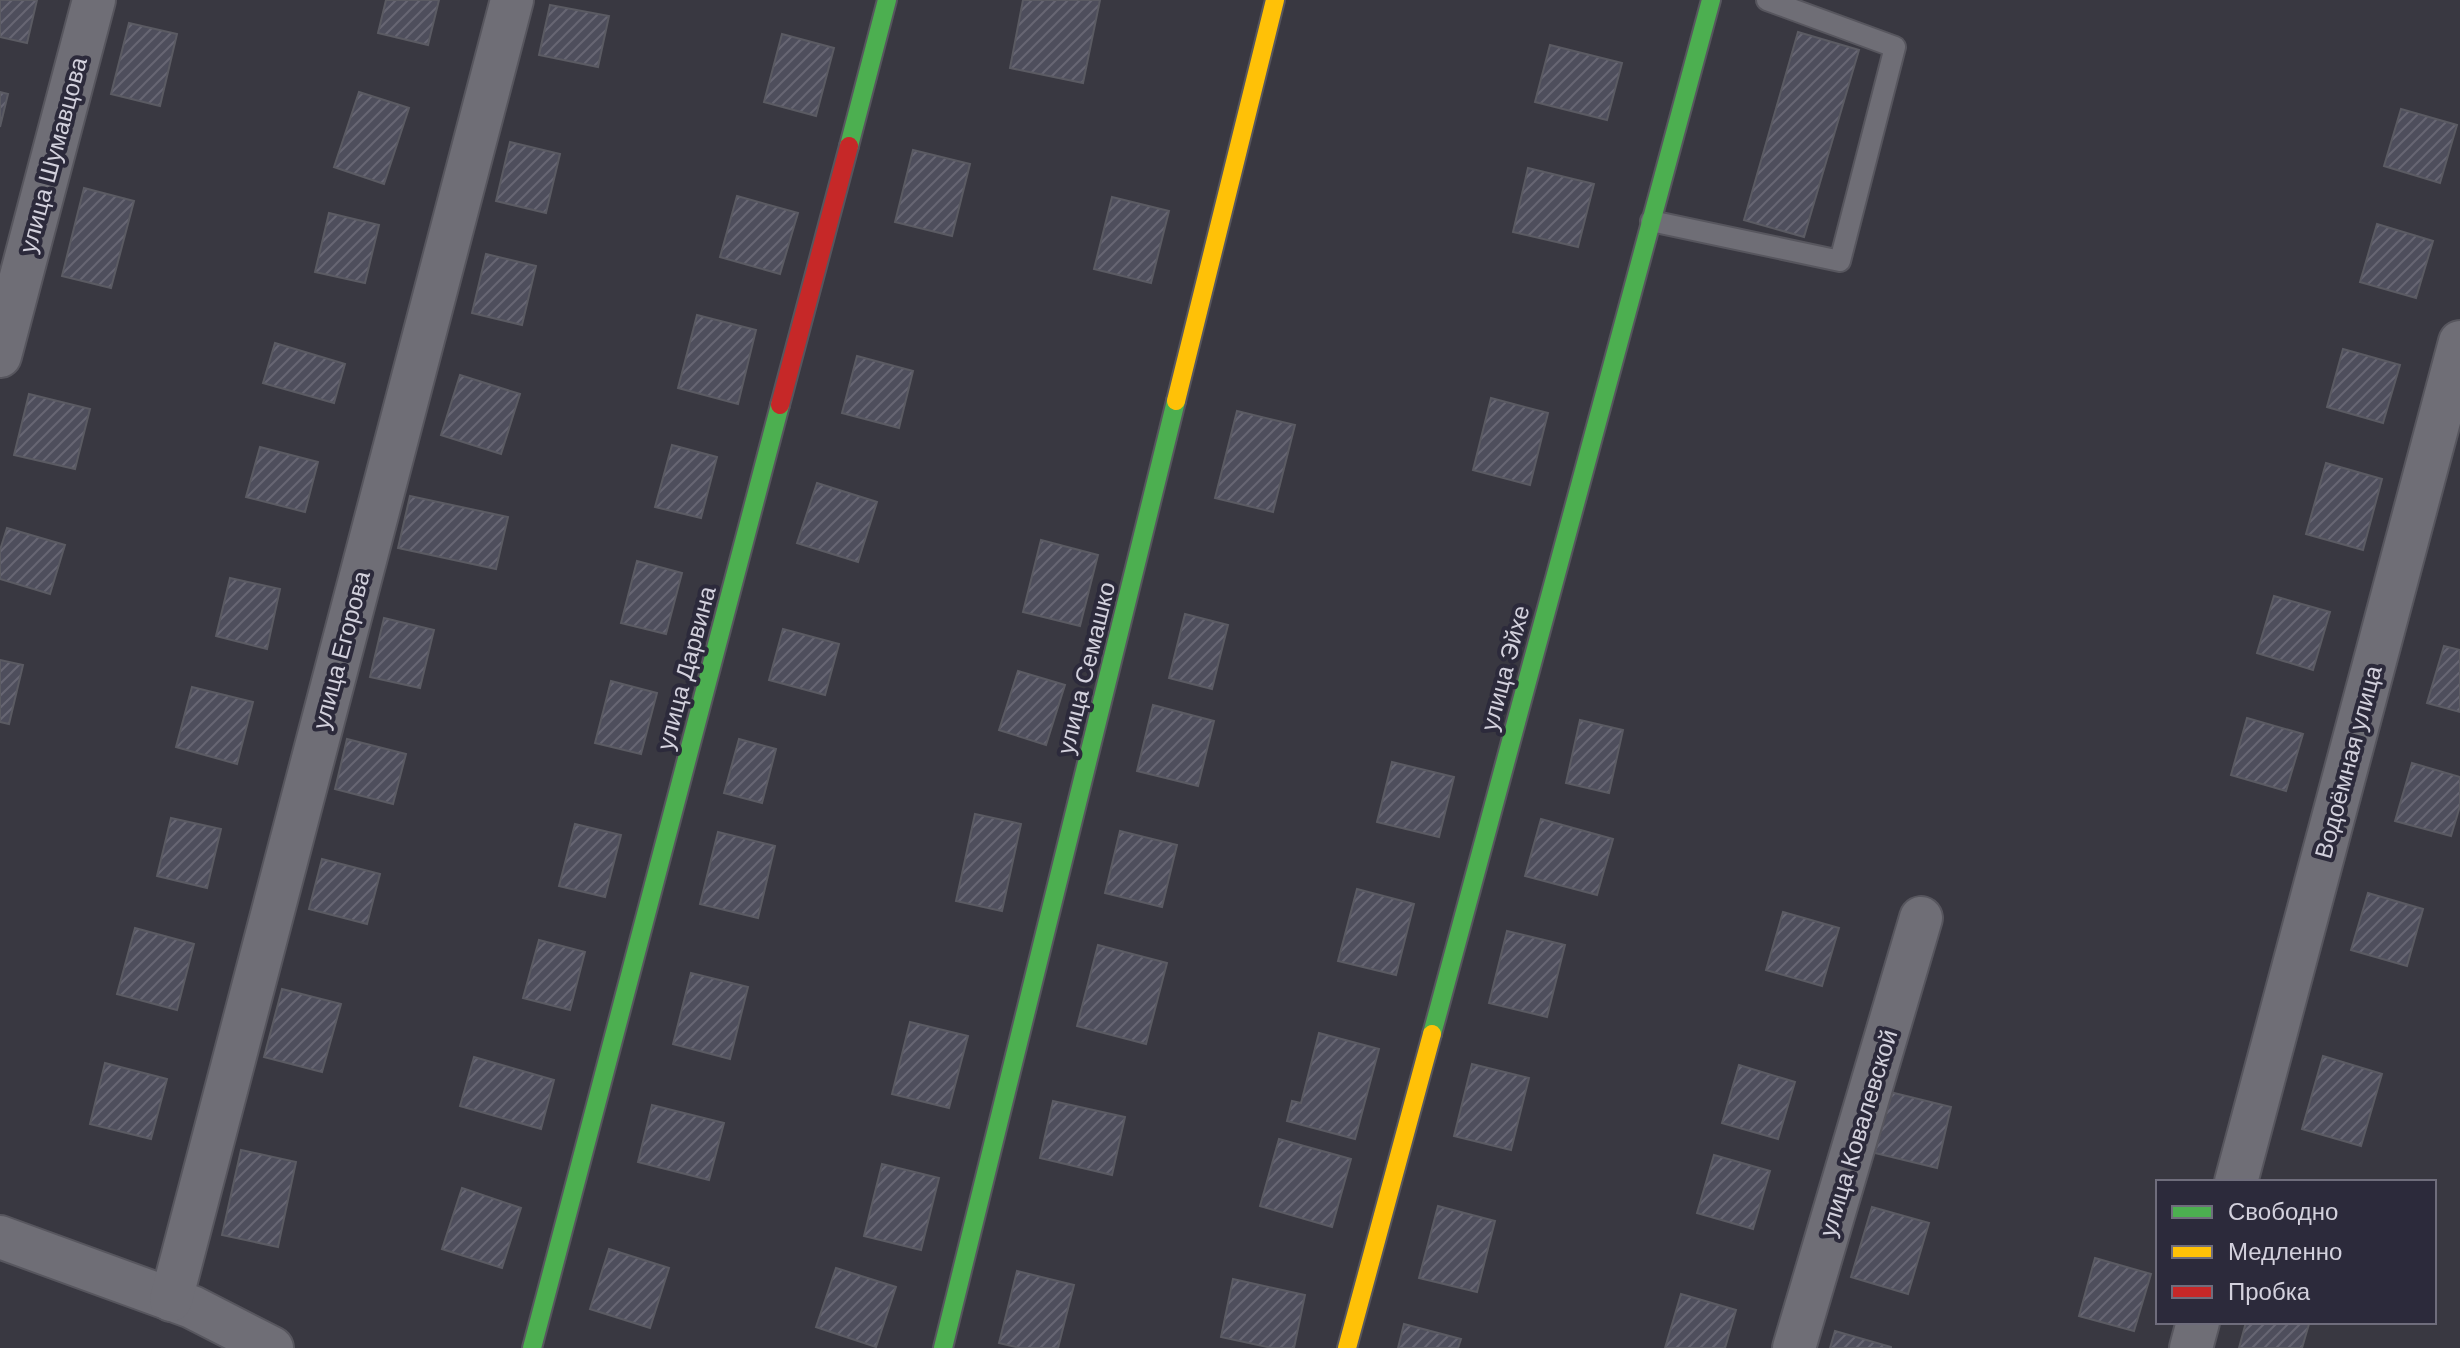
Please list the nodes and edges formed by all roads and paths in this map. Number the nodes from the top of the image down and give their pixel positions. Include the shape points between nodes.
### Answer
1 (94, 0) edge
2 (512, 0) edge
3 (887, 0) edge
4 (1275, 0) edge
5 (1767, 0) edge
6 (1707, 1) edge
7 (1651, 221) junction
8 (2460, 342) edge
9 (0, 356) edge
10 (1921, 918) dead end
11 (2237, 1180) edge
12 (0, 1237) edge
13 (171, 1300) junction
14 (2197, 1324) edge
15 (272, 1348) edge
16 (532, 1348) edge
17 (943, 1348) edge
18 (1347, 1348) edge
19 (1794, 1348) edge
20 (2191, 1348) edge

1 - 9 street, улица Шумавцова
2 - 13 street, улица Егорова
3 - 16 street, улица Дарвина
4 - 17 street, улица Семашко
5 - 7 lane via 1895,47 1840,261
6 - 7 street, улица Эйхе
7 - 18 street, улица Эйхе
8 - 11 street, Водоёмная улица
10 - 19 street, улица Ковалевской
12 - 13 street
13 - 15 street
14 - 20 street

